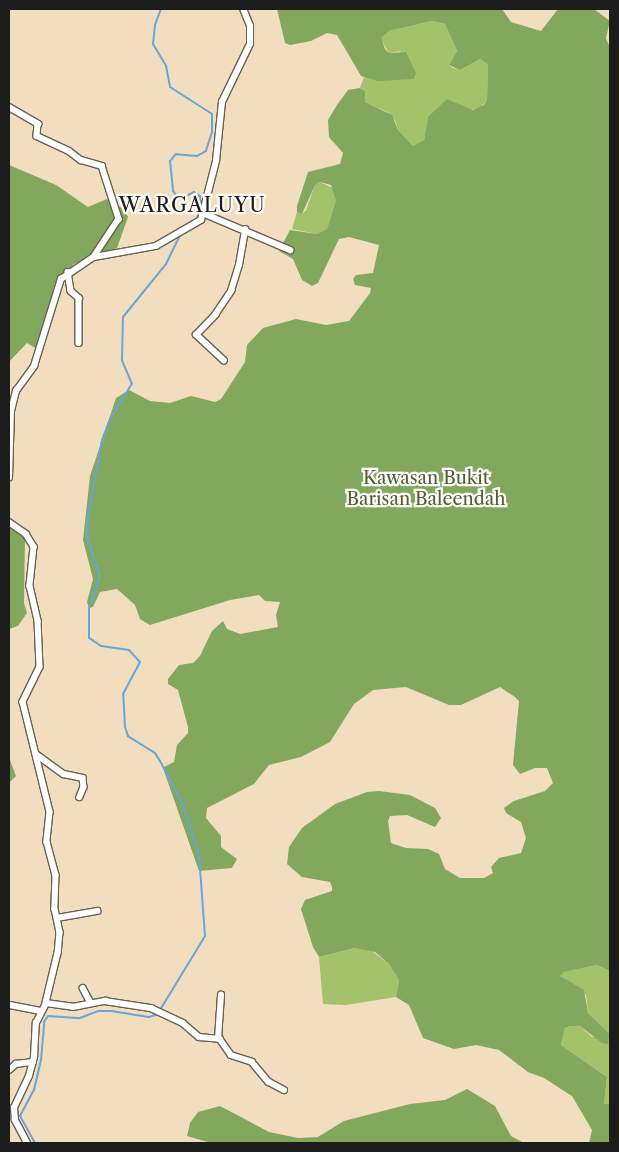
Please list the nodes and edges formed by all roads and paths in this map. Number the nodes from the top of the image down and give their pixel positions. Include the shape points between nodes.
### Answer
1 (243, 9) edge
2 (9, 107) edge
3 (203, 213) junction
4 (245, 230) junction
5 (290, 250) dead end
6 (94, 257) junction
7 (68, 272) junction
8 (79, 344) dead end
9 (224, 361) dead end
10 (10, 449) edge
11 (9, 478) edge
12 (9, 522) edge
13 (36, 754) junction
14 (80, 797) dead end
15 (97, 911) dead end
16 (57, 918) junction
17 (83, 988) dead end
18 (221, 995) dead end
19 (46, 1003) junction
20 (91, 1003) junction
21 (10, 1006) edge
22 (40, 1010) junction
23 (218, 1039) junction
24 (33, 1062) junction
25 (9, 1070) edge
26 (284, 1090) dead end
27 (27, 1143) edge

1 - 3 street via 250,26 250,44 222,102 216,161
2 - 6 street via 38,124 37,136 81,160 102,166 119,218
3 - 4 street
3 - 6 street via 194,223 152,247 122,249
4 - 5 street
4 - 9 street via 231,291 196,335
6 - 7 street
7 - 8 street via 71,291 79,298
7 - 10 street via 57,288 45,338 34,366 16,391 11,411
10 - 11 street
12 - 13 street via 26,534 34,547 30,586 38,621 40,667 24,702
13 - 14 street via 64,774 83,778
13 - 16 street via 50,812 47,842 56,875
15 - 16 street
16 - 19 street via 60,932 58,954
17 - 20 street
18 - 23 street
19 - 20 street via 74,1007
19 - 22 street
20 - 23 street via 118,1002 154,1009 183,1023 199,1037
21 - 22 street
22 - 24 street
23 - 26 street via 230,1055 252,1062 269,1082
24 - 25 street via 16,1064
24 - 27 street via 14,1108 15,1120

